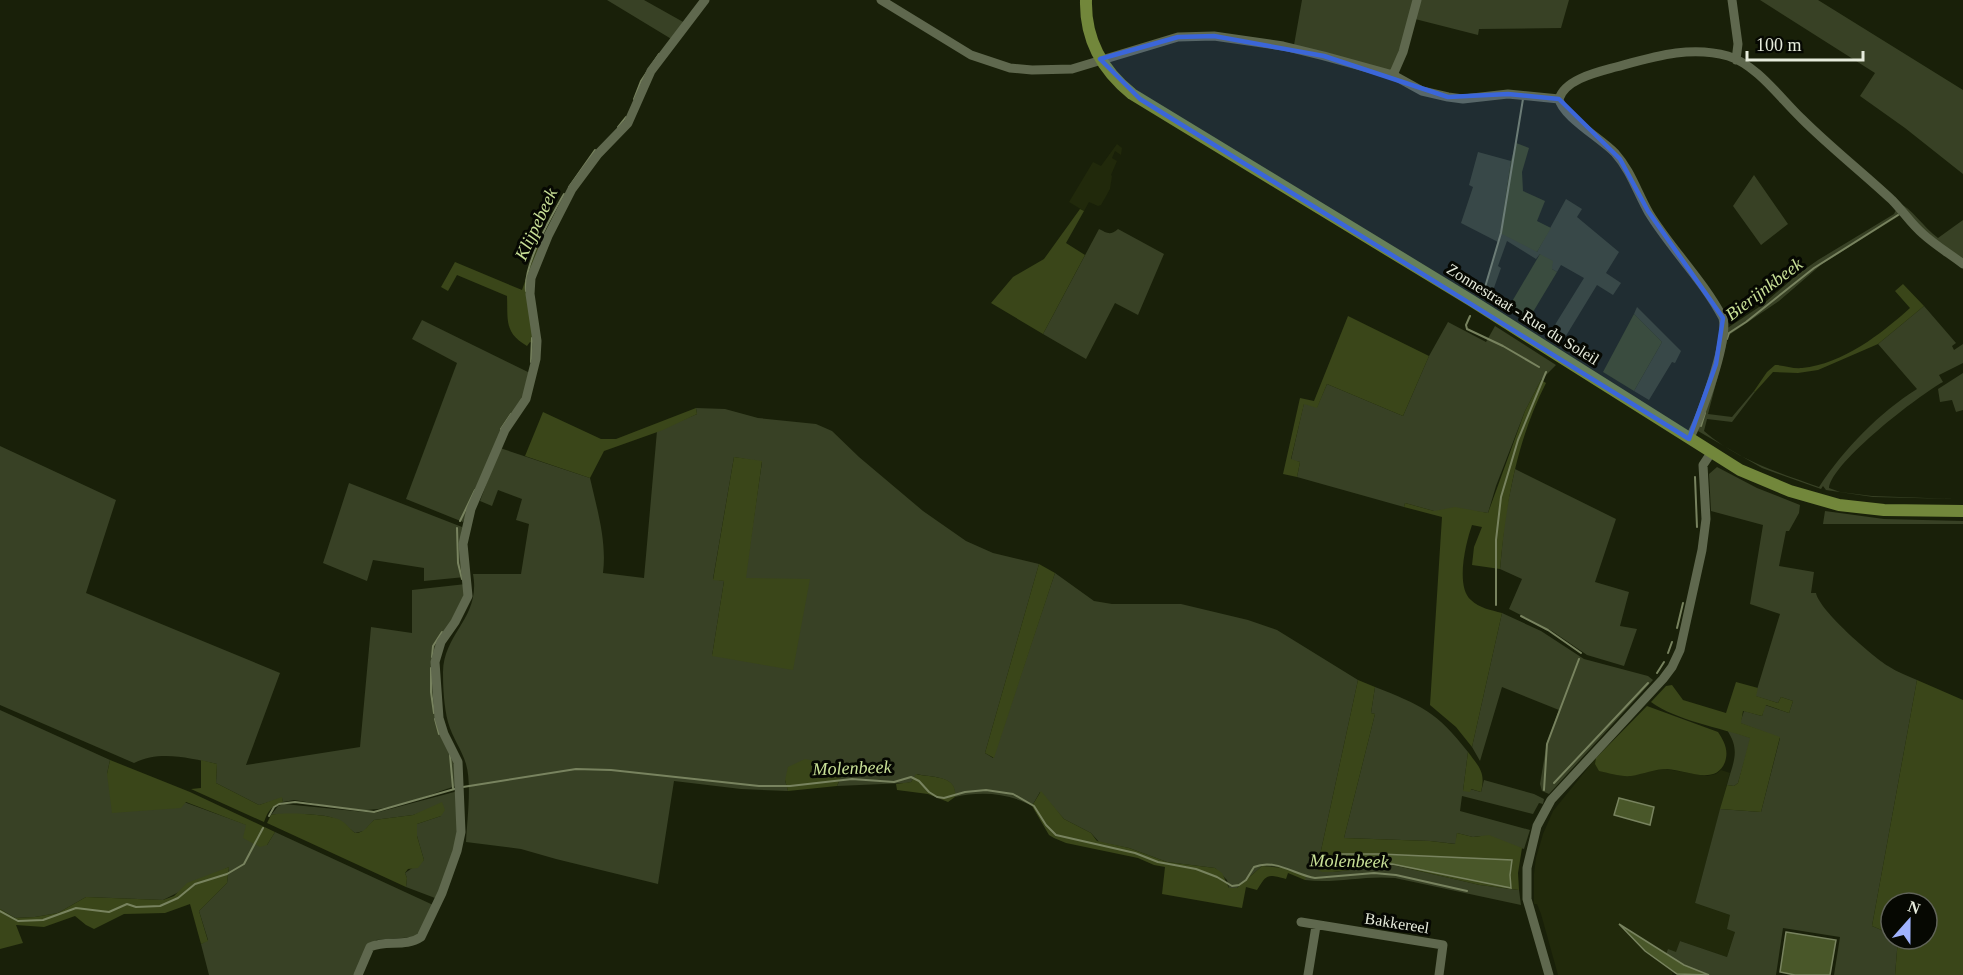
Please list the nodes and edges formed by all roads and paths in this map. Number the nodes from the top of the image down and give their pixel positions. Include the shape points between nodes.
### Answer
1 (705, 0) edge
2 (881, 0) edge
3 (1086, 0) edge
4 (1417, 0) edge
5 (1732, 0) edge
6 (1100, 59) junction
7 (1736, 60) junction
8 (1393, 75) junction
9 (1559, 99) junction
10 (1963, 264) edge
11 (1689, 439) junction
12 (1712, 453) junction
13 (1963, 511) edge
14 (1301, 922) dead end
15 (1316, 926) junction
16 (358, 975) edge
17 (1308, 975) edge
18 (1439, 975) edge
19 (1549, 975) edge

1 - 16 street via 651,71 628,123 572,189 531,278 536,359 526,399 505,430 471,509 462,544 468,596 441,642 435,662 439,718 457,758 460,842 421,937 370,947
2 - 6 street via 971,55 1010,68 1072,69
3 - 6 main road, Zonnestraat - Rue du Soleil via 1087,24
4 - 8 street
5 - 7 street via 1738,44
6 - 8 street via 1178,37 1214,36 1304,51
6 - 11 main road, Zonnestraat - Rue du Soleil via 1116,80 1140,99 1464,296
7 - 9 street via 1701,52 1665,54 1584,78 1563,91
7 - 10 street via 1764,79 1801,118 1895,202 1923,235
8 - 9 street via 1422,91 1448,97 1508,94
9 - 11 street via 1620,159 1648,212 1723,318 1725,330 1716,364
11 - 12 main road, Zonnestraat - Rue du Soleil
12 - 13 main road, Zonnestraat - Rue du Soleil via 1758,479 1822,501 1876,509
12 - 19 street via 1703,465 1704,538 1680,650 1663,680 1547,807 1531,845 1528,905
14 - 15 street, Bakkereel
15 - 17 street
15 - 18 street, Bakkereel via 1443,945

